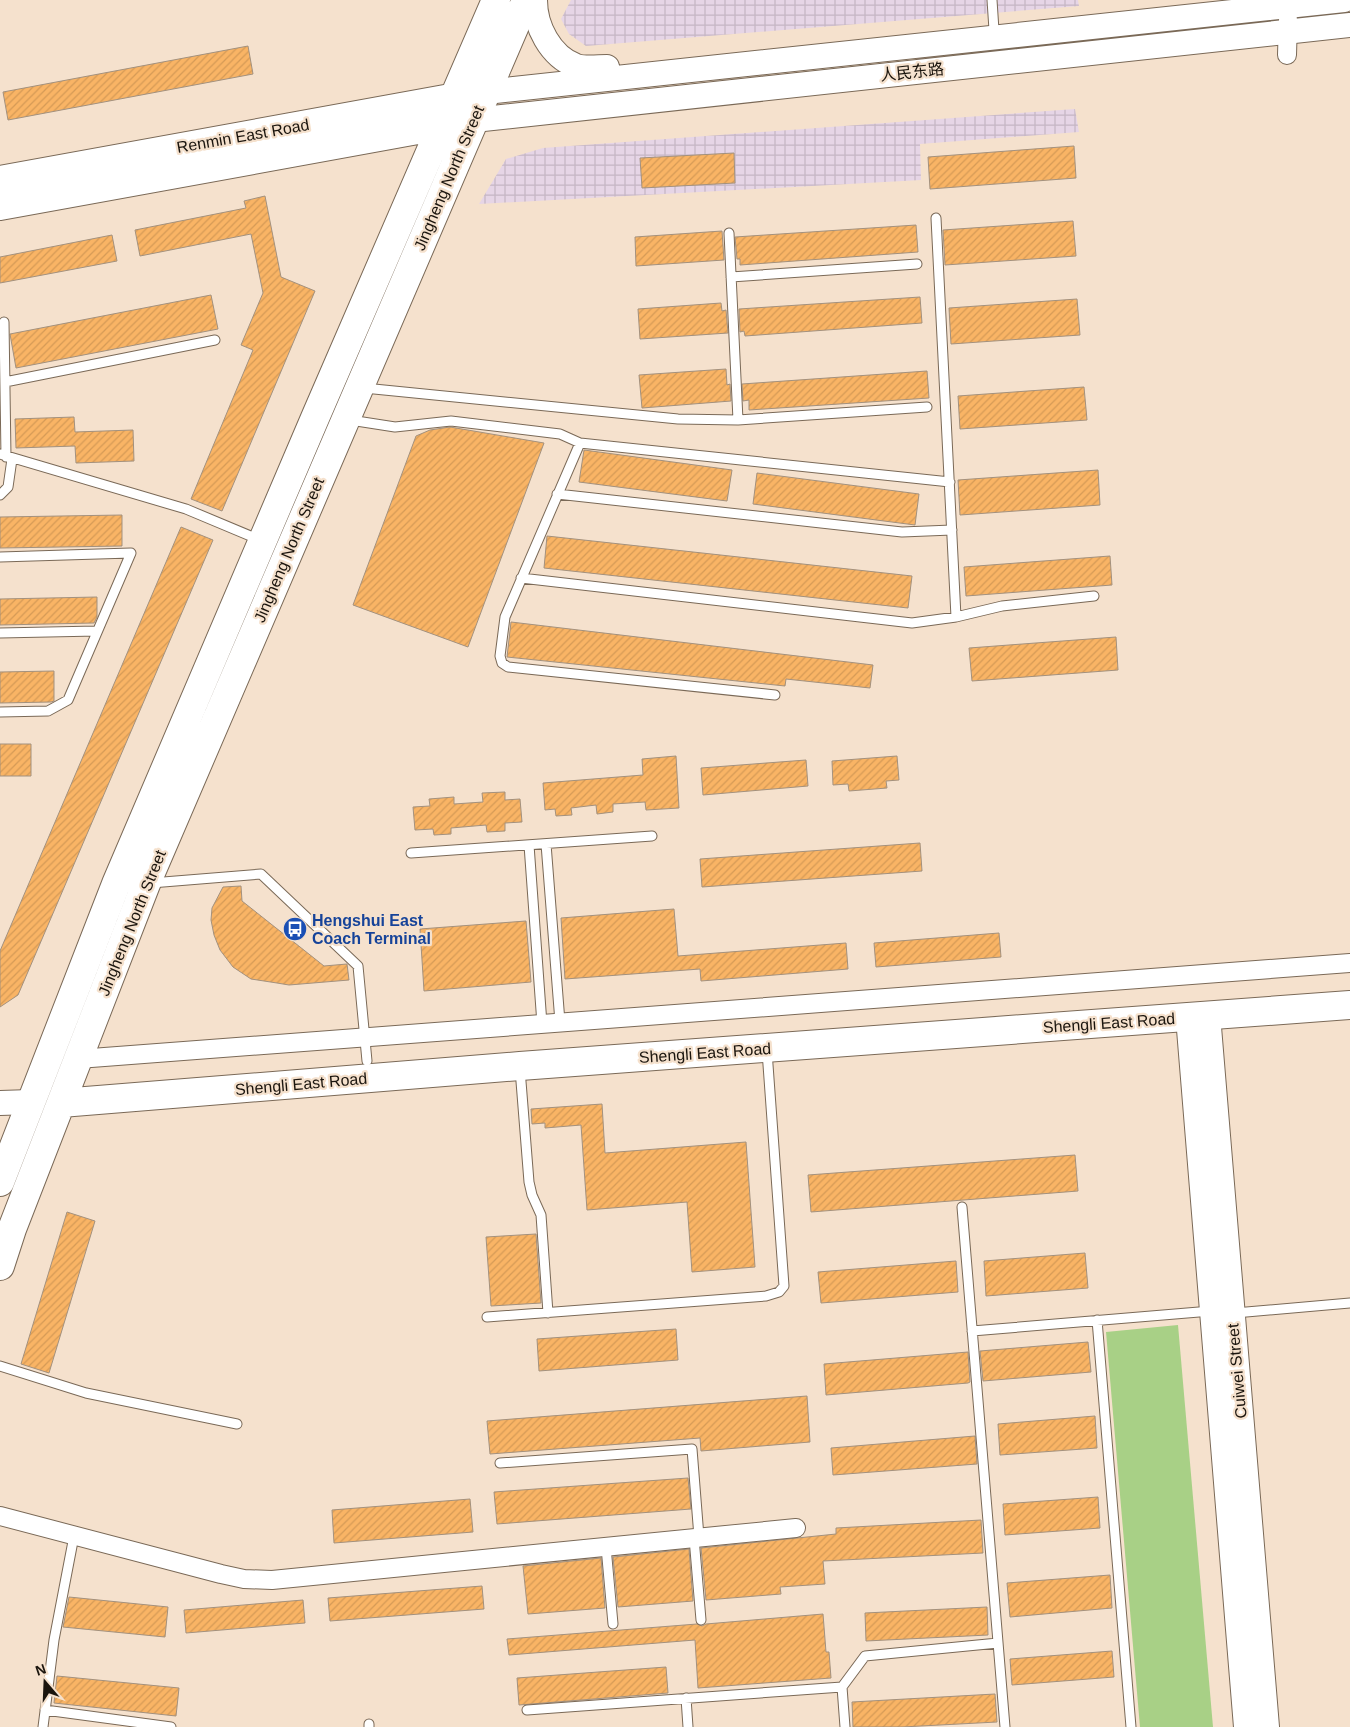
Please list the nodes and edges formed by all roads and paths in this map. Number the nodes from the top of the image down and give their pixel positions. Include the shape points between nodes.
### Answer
1 (496, 0) edge
2 (526, 0) edge
3 (535, 0) edge
4 (992, 0) edge
5 (1344, 0) edge
6 (1289, 3) edge
7 (1350, 25) edge
8 (994, 30) dead end
9 (1287, 32) junction
10 (1287, 55) dead end
11 (749, 64) junction
12 (486, 92) junction
13 (453, 98) junction
14 (474, 120) junction
15 (441, 126) junction
16 (0, 180) edge
17 (0, 206) edge
18 (936, 218) dead end
19 (729, 233) dead end
20 (918, 264) dead end
21 (731, 277) junction
22 (4, 322) dead end
23 (215, 340) dead end
24 (5, 382) junction
25 (359, 387) junction
26 (927, 407) dead end
27 (345, 419) junction
28 (738, 420) junction
29 (580, 443) junction
30 (6, 457) edge
31 (950, 482) junction
32 (557, 494) junction
33 (0, 495) edge
34 (952, 530) junction
35 (262, 541) junction
36 (0, 557) edge
37 (521, 578) junction
38 (1094, 596) dead end
39 (956, 617) junction
40 (98, 631) junction
41 (0, 633) edge
42 (775, 695) dead end
43 (0, 712) edge
44 (652, 836) dead end
45 (546, 844) junction
46 (529, 845) junction
47 (411, 853) dead end
48 (146, 884) junction
49 (1350, 963) edge
50 (1350, 988) edge
51 (1350, 1005) edge
52 (1198, 1016) junction
53 (551, 1023) junction
54 (767, 1048) junction
55 (366, 1049) junction
56 (520, 1066) junction
57 (69, 1082) junction
58 (31, 1102) junction
59 (0, 1104) edge
60 (0, 1182) edge
61 (962, 1207) dead end
62 (0, 1266) edge
63 (1350, 1304) edge
64 (1222, 1312) junction
65 (548, 1313) junction
66 (487, 1317) dead end
67 (1097, 1320) junction
68 (972, 1331) junction
69 (0, 1366) edge
70 (237, 1424) dead end
71 (500, 1463) dead end
72 (0, 1516) edge
73 (796, 1528) dead end
74 (74, 1536) junction
75 (696, 1538) junction
76 (606, 1547) junction
77 (701, 1620) dead end
78 (613, 1624) dead end
79 (998, 1644) junction
80 (842, 1687) junction
81 (686, 1698) junction
82 (45, 1710) junction
83 (527, 1710) dead end
84 (43, 1727) edge
85 (171, 1727) edge
86 (688, 1727) edge
87 (845, 1727) edge
88 (1006, 1727) edge
89 (1131, 1727) edge
90 (1246, 1727) edge
91 (1266, 1727) edge

1 - 13 main road, Jingheng North Street
2 - 12 main road, Jingheng North Street
3 - 11 main road via 535,12 552,48 562,59 578,67
4 - 8 lane
5 - 6 main road, 人民东路
6 - 9 street
6 - 11 main road, 人民东路
7 - 9 main road, 人民东路
9 - 10 street
9 - 14 main road, 人民东路
11 - 12 main road, 人民东路
12 - 13 main road, Renmin East Road
12 - 14 main road, Jingheng North Street
13 - 15 main road, Jingheng North Street
13 - 16 main road, Renmin East Road
14 - 15 main road, Renmin East Road
14 - 25 main road, Jingheng North Street
15 - 17 main road, Renmin East Road
15 - 35 main road, Jingheng North Street
18 - 31 lane
19 - 21 lane
20 - 21 lane
21 - 28 lane
22 - 24 lane
23 - 24 lane
24 - 30 lane
25 - 27 main road, Jingheng North Street
25 - 28 lane via 678,419
26 - 28 lane
27 - 29 lane via 395,427 451,421 560,434
27 - 48 main road, Jingheng North Street
29 - 31 lane
29 - 32 lane
30 - 33 lane via 8,487
30 - 35 lane via 186,509
31 - 34 lane
32 - 34 lane via 902,532
32 - 37 lane
34 - 39 lane
35 - 58 main road, Jingheng North Street via 116,884
36 - 40 lane via 130,553
37 - 39 lane via 912,623
37 - 42 lane via 505,617 500,656 508,667
38 - 39 lane via 1002,606
40 - 41 lane
40 - 43 lane via 68,700 48,712
44 - 45 lane
45 - 46 lane
45 - 53 lane
46 - 47 lane
46 - 53 lane
48 - 55 lane via 261,874 358,966
48 - 57 main road, Jingheng North Street
49 - 53 street
50 - 55 main road, Shengli East Road
51 - 52 main road, Shengli East Road
52 - 54 main road, Shengli East Road
52 - 64 main road, Cuiwei Street
53 - 55 street
54 - 56 main road, Shengli East Road
54 - 65 lane via 784,1286 779,1292 766,1296
55 - 57 main road, Shengli East Road
56 - 57 main road, Shengli East Road
56 - 65 lane via 529,1182 541,1215
57 - 62 main road, Jingheng North Street
58 - 59 main road
58 - 60 main road, Jingheng North Street
61 - 68 lane
63 - 64 lane
64 - 67 lane
64 - 90 main road, Cuiwei Street
64 - 91 main road, Cuiwei Street
65 - 66 lane
67 - 68 lane
67 - 89 lane
68 - 79 lane
69 - 70 lane via 86,1393
71 - 75 lane via 692,1449
72 - 74 street
73 - 75 street
74 - 76 street via 253,1580
74 - 82 lane via 54,1640
75 - 76 street
75 - 77 lane
76 - 78 lane
79 - 80 lane via 865,1656
79 - 88 lane
80 - 81 lane
80 - 87 lane
81 - 83 lane
81 - 86 lane
82 - 84 lane
82 - 85 lane

